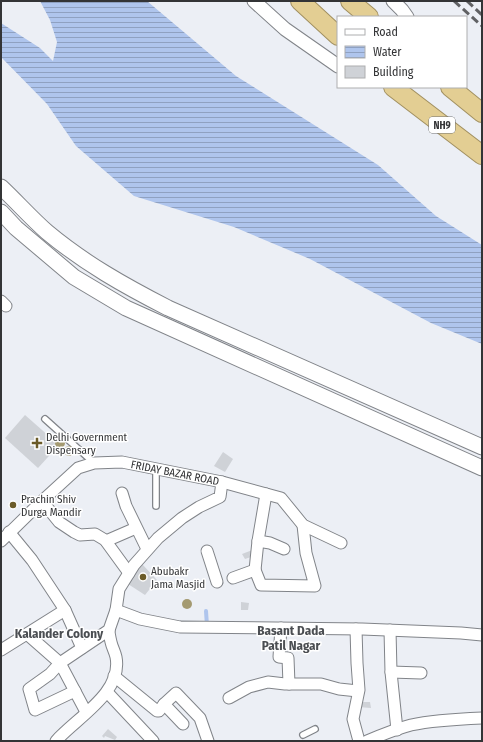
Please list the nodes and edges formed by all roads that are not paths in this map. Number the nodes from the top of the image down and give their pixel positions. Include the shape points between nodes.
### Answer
1 (254, 1) edge
2 (300, 1) edge
3 (350, 1) edge
4 (393, 1) edge
5 (368, 16) edge
6 (406, 16) edge
7 (337, 35) edge
8 (337, 65) edge
9 (387, 88) edge
10 (451, 88) edge
11 (397, 91) edge
12 (482, 113) edge
13 (482, 155) edge
14 (1, 187) edge
15 (1, 212) edge
16 (45, 419) dead end
17 (482, 447) edge
18 (94, 463) junction
19 (482, 468) edge
20 (156, 469) junction
21 (222, 482) junction
22 (122, 493) dead end
23 (266, 494) junction
24 (42, 501) junction
25 (156, 506) dead end
26 (303, 525) junction
27 (136, 528) junction
28 (10, 532) junction
29 (1, 541) edge
30 (106, 541) junction
31 (258, 541) junction
32 (341, 543) dead end
33 (147, 549) junction
34 (284, 549) dead end
35 (207, 551) dead end
36 (255, 570) junction
37 (129, 573) junction
38 (234, 578) dead end
39 (217, 582) dead end
40 (65, 610) junction
41 (116, 610) junction
42 (281, 628) junction
43 (356, 628) junction
44 (109, 630) junction
45 (390, 630) junction
46 (28, 634) junction
47 (482, 635) edge
48 (82, 648) junction
49 (1, 650) edge
50 (60, 663) junction
51 (391, 672) junction
52 (421, 673) dead end
53 (114, 676) junction
54 (289, 684) junction
55 (75, 691) junction
56 (358, 691) junction
57 (107, 692) junction
58 (229, 698) dead end
59 (164, 704) junction
60 (86, 712) junction
61 (482, 718) edge
62 (183, 724) dead end
63 (315, 729) dead end
64 (397, 730) junction
65 (303, 735) dead end
66 (56, 741) edge
67 (153, 741) edge
68 (208, 741) edge
69 (359, 741) edge
70 (367, 741) edge

1 - 8 street via 285,29
2 - 7 highway
3 - 5 highway
4 - 6 street
9 - 11 street
10 - 12 highway
11 - 13 highway, NH9
14 - 17 main road via 46,231 89,264 138,292 168,308
15 - 19 main road via 74,277 126,308
16 - 18 lane
18 - 20 street, FRIDAY BAZAR ROAD via 122,462
18 - 24 street, FRIDAY BAZAR ROAD via 78,468
20 - 21 street, FRIDAY BAZAR ROAD
20 - 25 lane
21 - 23 street, FRIDAY BAZAR ROAD
21 - 33 street via 220,498 203,504 182,518
22 - 27 street
23 - 26 street, FRIDAY BAZAR ROAD via 281,498
23 - 31 street
24 - 28 street, FRIDAY BAZAR ROAD
24 - 30 street via 59,522 74,532 80,535 95,534
26 - 32 street
26 - 36 street via 306,553 315,586 269,581 261,585
27 - 30 street
27 - 33 street
28 - 29 street, FRIDAY BAZAR ROAD
28 - 40 street
30 - 37 street
31 - 34 street
31 - 36 street
33 - 37 street
35 - 39 street
36 - 38 street
37 - 41 street via 119,589
40 - 46 street
40 - 48 street
41 - 42 street via 140,619 180,628
41 - 44 street
42 - 43 street
42 - 54 street via 279,657 288,658
43 - 45 street
43 - 56 street
44 - 48 street
44 - 53 street via 116,657
45 - 47 street
45 - 51 street
46 - 49 street
46 - 50 street
48 - 50 street
50 - 55 street
50 - 55 street via 50,674 29,689 35,710
51 - 52 street
51 - 64 street
53 - 57 street
53 - 59 street via 157,711
54 - 56 street via 320,684
54 - 58 street via 268,682 248,687
55 - 60 street
56 - 69 street via 353,719
57 - 60 street
57 - 67 street
59 - 62 street
59 - 68 street via 176,693 200,718
60 - 66 street
61 - 64 street via 419,724
63 - 65 lane
64 - 70 street

